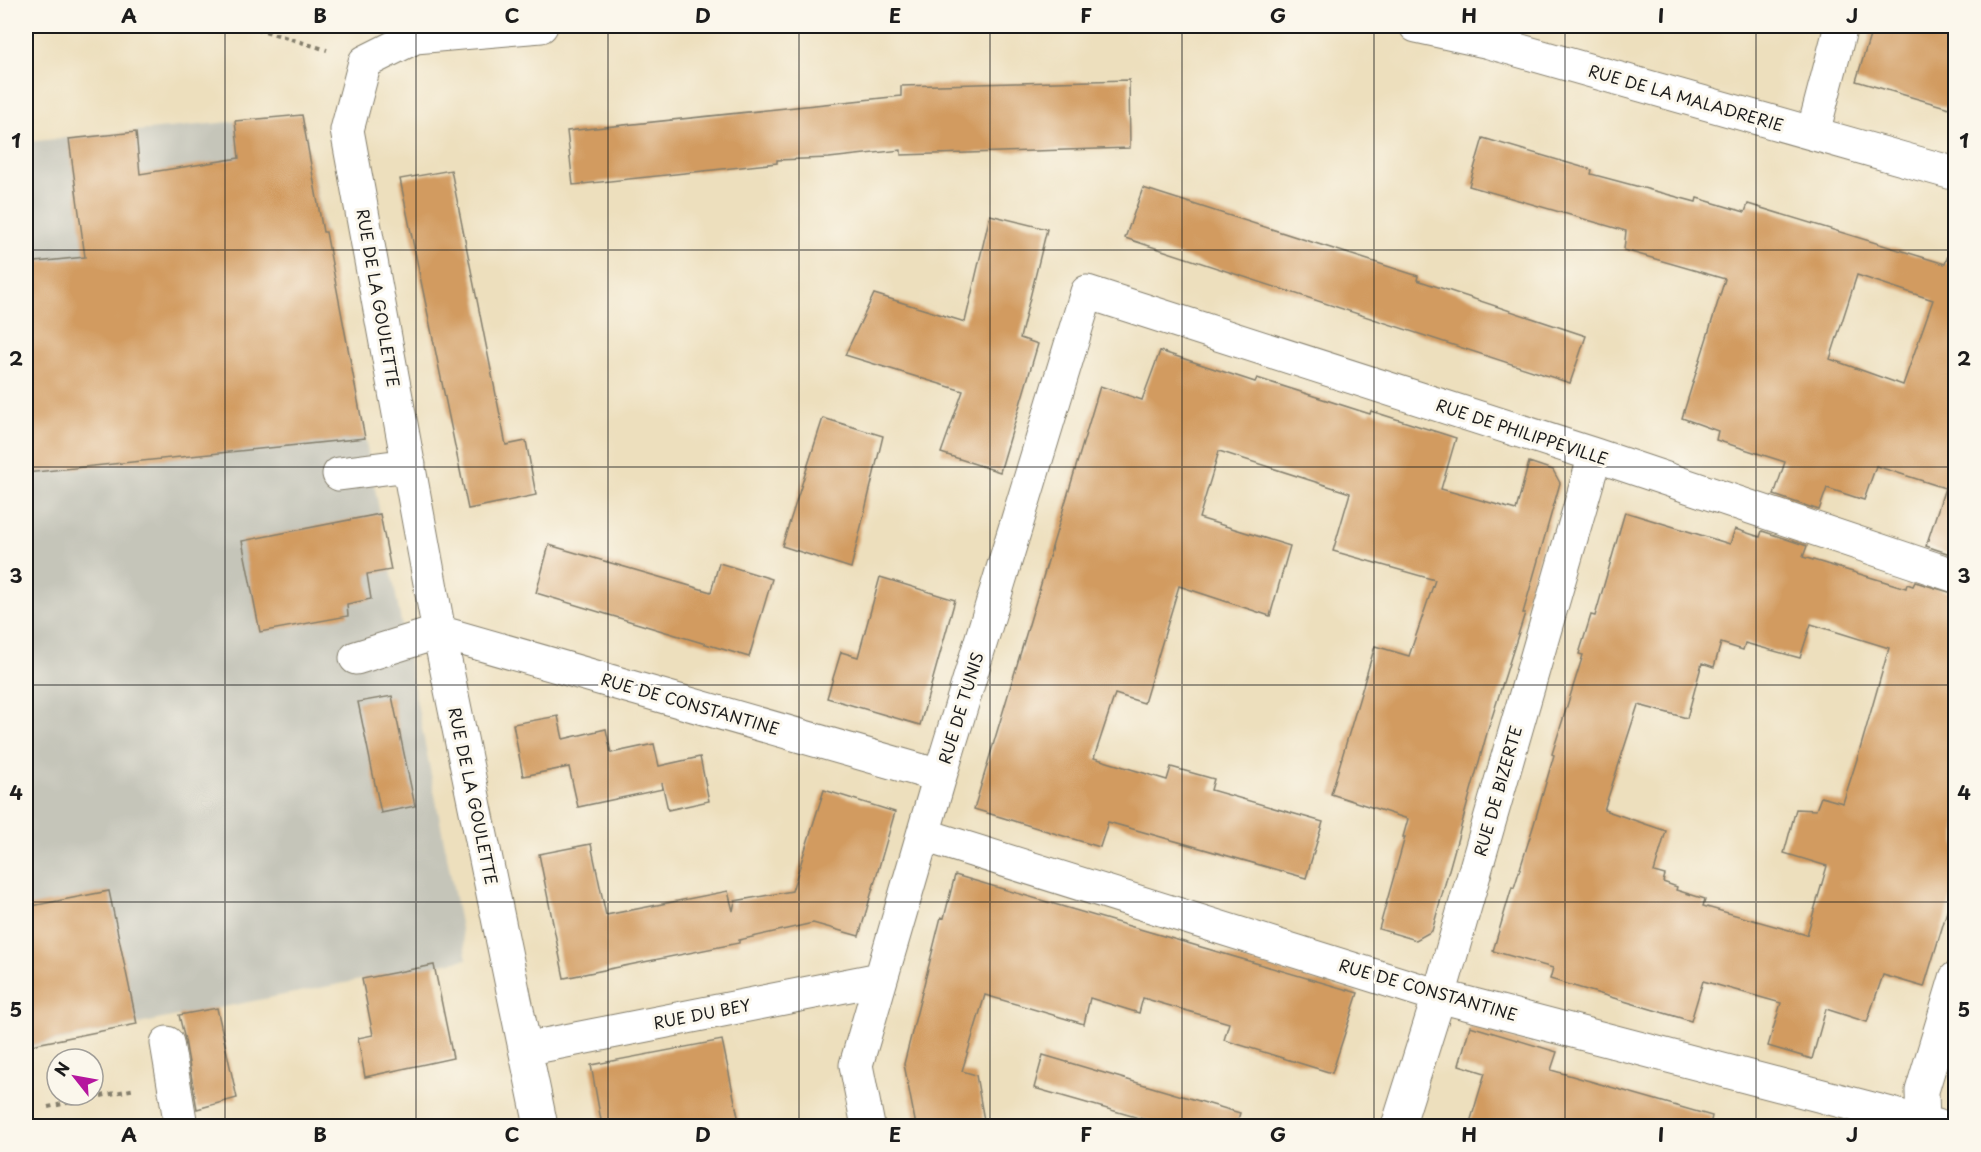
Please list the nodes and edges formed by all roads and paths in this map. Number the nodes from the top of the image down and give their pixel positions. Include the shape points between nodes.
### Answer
1 (55, 26) edge
2 (248, 26) edge
3 (542, 26) edge
4 (1416, 26) edge
5 (1841, 26) edge
6 (26, 30) edge
7 (365, 62) junction
8 (1813, 133) junction
9 (1956, 174) edge
10 (1087, 292) joint
11 (1595, 455) junction
12 (409, 465) junction
13 (339, 474) dead end
14 (1956, 576) edge
15 (440, 632) junction
16 (356, 658) dead end
17 (940, 776) junction
18 (924, 835) junction
19 (1956, 978) edge
20 (880, 979) junction
21 (1439, 996) junction
22 (167, 1043) dead end
23 (525, 1049) junction
24 (111, 1094) dead end
25 (105, 1095) edge
26 (1928, 1125) edge
27 (182, 1126) edge
28 (541, 1126) edge
29 (868, 1126) edge
30 (1398, 1126) edge

1 - 6 path
2 - 7 path
3 - 7 street via 415,37
4 - 8 street, RUE DE LA MALADRERIE via 1489,42
5 - 8 street
7 - 12 street, RUE DE LA GOULETTE via 347,130
8 - 9 street, RUE DE LA MALADRERIE
10 - 11 street, RUE DE PHILIPPEVILLE
10 - 17 street, RUE DE TUNIS
11 - 14 street, RUE DE PHILIPPEVILLE
11 - 21 street, RUE DE BIZERTE
12 - 13 street
12 - 15 street, RUE DE LA GOULETTE
15 - 16 street
15 - 17 street, RUE DE CONSTANTINE
15 - 23 street, RUE DE LA GOULETTE
17 - 18 street, RUE DE TUNIS
18 - 20 street, RUE DE TUNIS
18 - 21 street, RUE DE CONSTANTINE
19 - 26 street via 1922,1091
20 - 23 street, RUE DU BEY
20 - 29 street, RUE DE TUNIS via 856,1065
21 - 26 street, RUE DE CONSTANTINE
21 - 30 street, RUE DE BIZERTE
22 - 27 street
23 - 28 street, RUE DE LA GOULETTE
24 - 25 path

